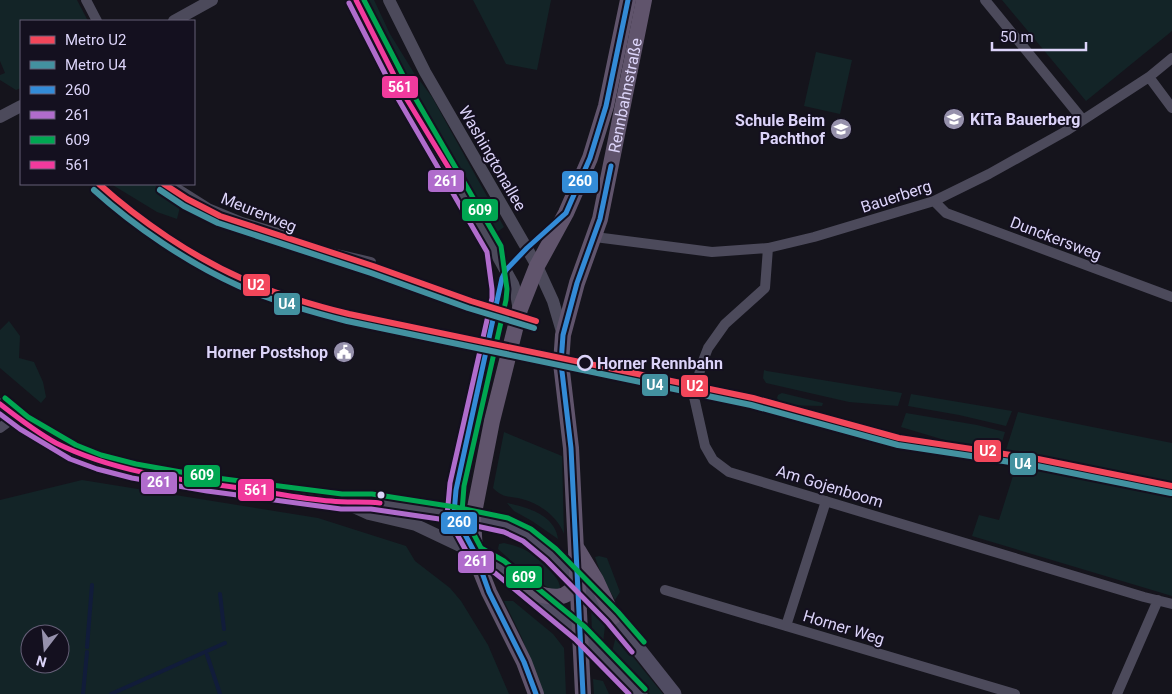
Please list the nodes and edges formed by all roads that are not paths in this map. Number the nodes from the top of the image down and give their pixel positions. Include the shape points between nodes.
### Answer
1 (86, 0) edge
2 (212, 0) edge
3 (356, 0) edge
4 (389, 0) edge
5 (628, 0) edge
6 (644, 0) edge
7 (985, 0) edge
8 (96, 20) edge
9 (176, 20) edge
10 (1172, 58) edge
11 (1149, 76) junction
12 (20, 107) edge
13 (1172, 108) edge
14 (0, 117) edge
15 (1083, 120) junction
16 (172, 185) edge
17 (934, 201) junction
18 (595, 237) junction
19 (768, 248) junction
20 (372, 262) dead end
21 (536, 266) junction
22 (1172, 298) edge
23 (519, 310) junction
24 (563, 335) junction
25 (0, 404) edge
26 (15, 417) junction
27 (0, 428) edge
28 (826, 501) junction
29 (342, 502) junction
30 (473, 518) junction
31 (577, 548) junction
32 (475, 552) junction
33 (578, 581) junction
34 (666, 590) dead end
35 (528, 591) junction
36 (1158, 600) junction
37 (1172, 604) edge
38 (613, 617) junction
39 (786, 626) junction
40 (580, 633) junction
41 (536, 694) edge
42 (583, 694) edge
43 (640, 694) edge
44 (674, 694) edge
45 (1014, 694) edge
46 (1118, 694) edge

1 - 8 street
2 - 9 street
3 - 23 street via 403,93 513,284
4 - 21 street, Washingtonallee via 425,72
5 - 21 main road, Rennbahnstraße via 606,106 590,158 566,214
6 - 18 main road, Rennbahnstraße
7 - 15 street
10 - 11 street, Bauerberg
11 - 13 street
11 - 15 street, Bauerberg
12 - 14 street
15 - 17 street, Bauerberg via 989,174
16 - 20 street, Meurerweg via 208,208 278,233 306,247
17 - 19 street, Bauerberg
17 - 22 street, Dunckersweg via 946,213
18 - 19 street, Bauerberg via 712,252
18 - 24 main road, Rennbahnstraße via 577,283
19 - 28 street, Am Gojenboom via 766,288 725,324 708,348 701,366 694,398 705,446 713,460 729,472
21 - 23 main road, Rennbahnstraße
21 - 24 street, Washingtonallee via 553,300
23 - 30 main road, Rennbahnstraße
24 - 31 main road, Rennbahnstraße via 561,363 572,448
25 - 26 street
26 - 27 street
26 - 29 street via 73,452 122,468 208,484
28 - 36 street, Am Gojenboom
28 - 39 street
29 - 30 street via 371,501
29 - 32 street via 369,514 426,528
30 - 32 main road, Rennbahnstraße
30 - 33 main road via 506,525 527,535
31 - 33 main road, Rennbahnstraße
31 - 38 main road
32 - 35 main road
32 - 41 main road, Rennbahnstraße
33 - 35 main road via 571,591 561,596
33 - 38 main road
33 - 40 main road, Rennbahnstraße
34 - 39 street, Horner Weg
35 - 40 main road
36 - 37 street, Am Gojenboom
36 - 46 street
38 - 44 main road
39 - 45 street, Horner Weg
40 - 42 main road, Rennbahnstraße
40 - 43 main road

